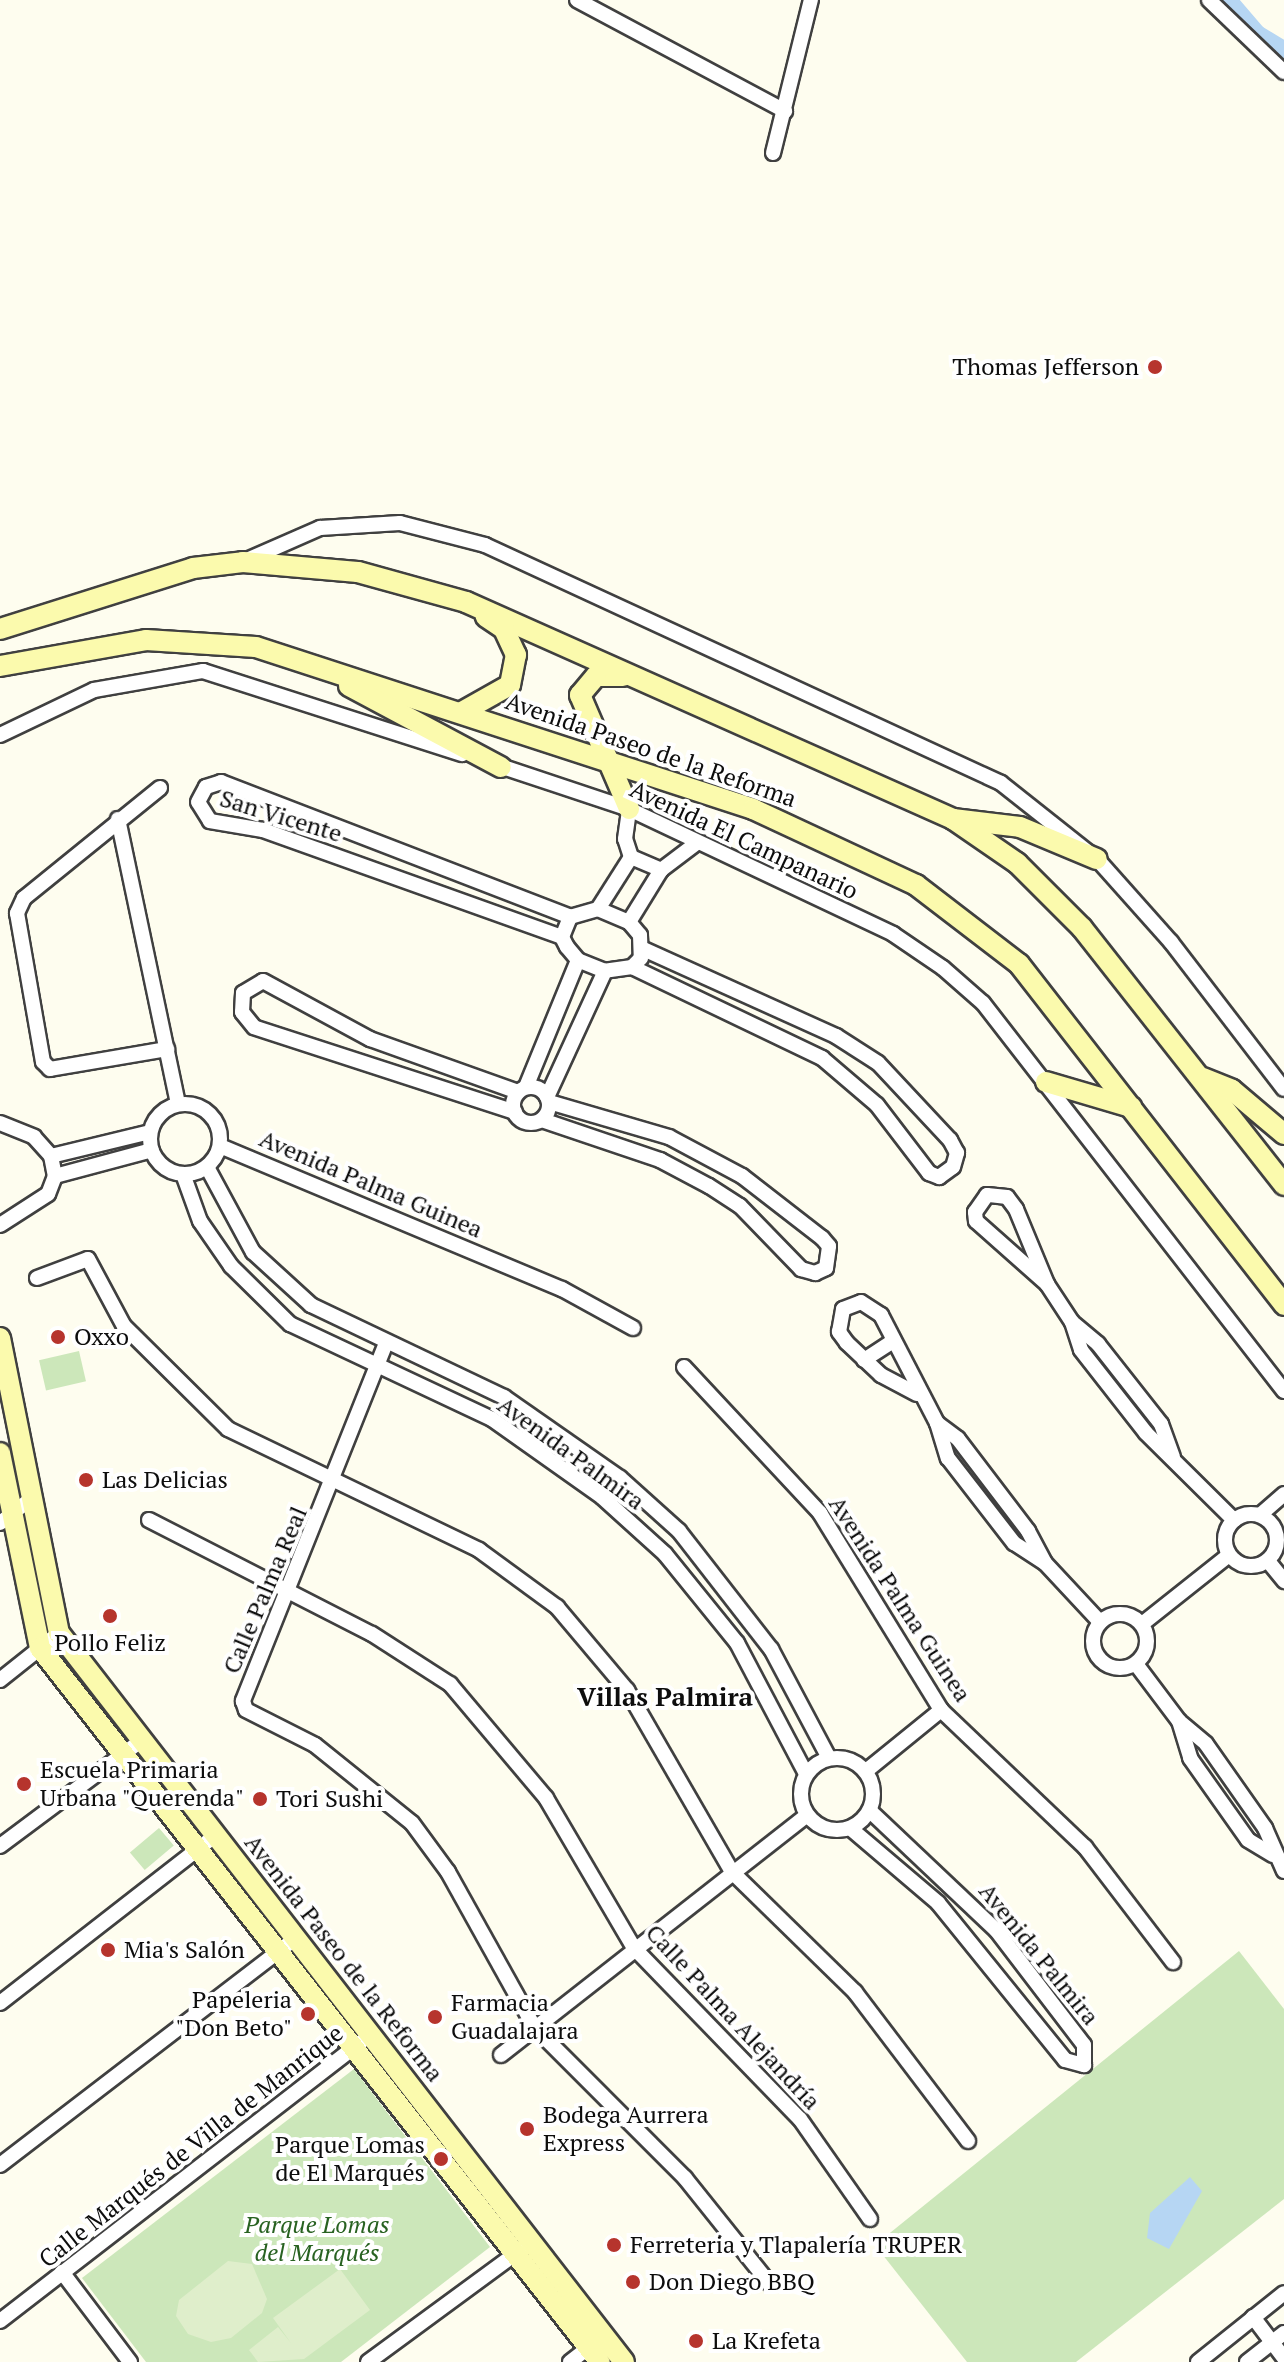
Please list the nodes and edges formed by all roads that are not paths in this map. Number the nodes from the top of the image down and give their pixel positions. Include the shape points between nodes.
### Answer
1 (577, 0) edge
2 (811, 0) edge
3 (1209, 0) edge
4 (1284, 72) edge
5 (785, 111) junction
6 (773, 153) dead end
7 (243, 562) junction
8 (466, 602) junction
9 (0, 629) edge
10 (303, 662) junction
11 (0, 666) edge
12 (632, 675) junction
13 (462, 712) junction
14 (0, 735) edge
15 (605, 758) junction
16 (501, 767) junction
17 (160, 788) dead end
18 (629, 809) junction
19 (118, 819) junction
20 (953, 819) junction
21 (698, 842) junction
22 (631, 857) junction
23 (1097, 859) junction
24 (661, 870) junction
25 (458, 872) junction
26 (453, 894) junction
27 (598, 909) junction
28 (570, 917) junction
29 (629, 922) junction
30 (562, 937) junction
31 (643, 949) junction
32 (578, 960) junction
33 (632, 967) junction
34 (605, 971) junction
35 (760, 1003) junction
36 (750, 1021) junction
37 (167, 1049) junction
38 (1201, 1077) junction
39 (1046, 1082) junction
40 (1284, 1089) edge
41 (522, 1090) junction
42 (548, 1099) junction
43 (178, 1104) junction
44 (1131, 1107) junction
45 (515, 1112) junction
46 (542, 1120) junction
47 (0, 1123) edge
48 (150, 1132) junction
49 (1284, 1134) edge
50 (220, 1146) junction
51 (152, 1150) junction
52 (51, 1156) junction
53 (207, 1167) junction
54 (183, 1174) junction
55 (55, 1176) junction
56 (1284, 1185) edge
57 (0, 1225) edge
58 (37, 1278) dead end
59 (1047, 1284) junction
60 (1284, 1305) edge
61 (633, 1328) dead end
62 (893, 1341) junction
63 (386, 1343) junction
64 (1, 1351) edge
65 (864, 1360) junction
66 (684, 1367) dead end
67 (376, 1368) junction
68 (1284, 1391) edge
69 (917, 1394) junction
70 (0, 1453) edge
71 (335, 1479) junction
72 (1284, 1494) edge
73 (32, 1498) junction
74 (1260, 1515) junction
75 (5, 1519) edge
76 (149, 1520) dead end
77 (1234, 1520) junction
78 (1281, 1533) edge
79 (1229, 1555) junction
80 (1268, 1561) junction
81 (1284, 1581) edge
82 (287, 1596) junction
83 (1100, 1622) junction
84 (1142, 1624) junction
85 (59, 1633) junction
86 (40, 1648) junction
87 (1136, 1664) junction
88 (0, 1680) edge
89 (941, 1710) junction
90 (142, 1740) junction
91 (123, 1754) junction
92 (829, 1758) junction
93 (866, 1771) junction
94 (806, 1774) junction
95 (870, 1811) junction
96 (807, 1815) junction
97 (850, 1828) junction
98 (216, 1835) junction
99 (0, 1846) edge
100 (197, 1849) junction
101 (1284, 1871) edge
102 (732, 1872) junction
103 (296, 1938) junction
104 (634, 1948) junction
105 (278, 1951) junction
106 (1173, 1962) dead end
107 (0, 2003) edge
108 (535, 2028) junction
109 (362, 2041) junction
110 (501, 2055) dead end
111 (968, 2141) dead end
112 (0, 2165) edge
113 (870, 2219) dead end
114 (523, 2248) junction
115 (62, 2272) junction
116 (769, 2283) dead end
117 (1284, 2293) edge
118 (1253, 2317) junction
119 (0, 2321) edge
120 (1278, 2338) edge
121 (598, 2348) edge
122 (1284, 2358) edge
123 (130, 2362) edge
124 (368, 2362) edge
125 (570, 2362) edge
126 (624, 2362) edge
127 (1198, 2362) edge
128 (1247, 2362) edge

1 - 5 street
2 - 5 street
3 - 4 street
5 - 6 street
7 - 8 street, Avenida Paseo de la Reforma via 358,572
7 - 9 street, Avenida Paseo de la Reforma via 193,568
7 - 23 street via 333,527 400,523 485,545 1001,783
8 - 12 street, Avenida Paseo de la Reforma
8 - 13 street via 504,629 516,655 510,685
10 - 11 street, Avenida Paseo de la Reforma via 256,647 146,640
10 - 13 street, Avenida Paseo de la Reforma
10 - 16 street
12 - 15 street via 596,676 580,695
12 - 20 street, Avenida Paseo de la Reforma
13 - 15 street, Avenida Paseo de la Reforma
14 - 16 street, Avenida El Campanario via 94,690 203,671
15 - 18 street
15 - 44 street, Avenida Paseo de la Reforma via 753,809 916,885 1019,964
16 - 18 street, Avenida El Campanario
17 - 19 street
18 - 21 street, Avenida El Campanario
18 - 22 street via 625,839
19 - 37 street
19 - 37 street via 17,905 43,1062 50,1069 64,1068
20 - 23 street via 1020,827
20 - 38 street, Avenida Paseo de la Reforma via 1017,863 1082,928
21 - 24 street
21 - 39 street, Avenida El Campanario via 893,934 943,968 983,1003
22 - 24 street
22 - 27 street
23 - 40 street via 1171,942
24 - 29 street
25 - 26 street
25 - 26 street, San Vicente via 221,782 206,787 198,802 210,821 263,830
25 - 28 street, San Vicente
26 - 30 street, San Vicente
27 - 28 street
27 - 29 street
28 - 30 street
29 - 31 street
30 - 32 street
31 - 33 street
31 - 35 street
32 - 34 street
32 - 41 street
33 - 34 street
33 - 36 street
34 - 42 street
35 - 36 street
35 - 36 street via 836,1036 878,1063 950,1140 957,1153 953,1167 939,1177 929,1173 877,1105 822,1058
37 - 43 street
38 - 49 street via 1232,1090
38 - 56 street, Avenida Paseo de la Reforma
39 - 44 street
39 - 68 street, Avenida El Campanario
41 - 42 street
41 - 45 street
41 - 45 street via 370,1039 263,981 243,993 242,1012 254,1027
42 - 46 street
42 - 46 street via 669,1137 742,1176 822,1238 829,1246 826,1268 815,1273 801,1269 740,1206 660,1160
43 - 48 street via 160,1114
43 - 50 street via 211,1113
44 - 60 street, Avenida Paseo de la Reforma
45 - 46 street via 526,1123
47 - 52 street via 34,1137
48 - 51 street
48 - 52 street
50 - 53 street
50 - 61 street, Avenida Palma Guinea via 548,1283
51 - 54 street via 164,1167
51 - 55 street
52 - 55 street
53 - 54 street
53 - 63 street, Avenida Palmira via 253,1252 311,1305
54 - 67 street, Avenida Palmira via 200,1221 231,1266 290,1324
55 - 57 street via 48,1194
58 - 71 street via 88,1259 124,1326 200,1408 256,1446
59 - 59 street via 1016,1209 1007,1197 987,1195 975,1212 976,1221
59 - 77 street via 1072,1322 1098,1344 1161,1424 1173,1457
62 - 65 street
62 - 65 street via 871,1306 861,1302 843,1309 839,1332
62 - 69 street
63 - 67 street, Calle Palma Real
63 - 92 street, Avenida Palmira via 504,1397 620,1478 679,1531 764,1638
64 - 73 street, Avenida Paseo de la Reforma
65 - 69 street
66 - 89 street, Avenida Palma Guinea via 820,1513
67 - 71 street, Calle Palma Real
67 - 94 street, Avenida Palmira via 492,1419 602,1497 665,1554 737,1643
69 - 83 street via 991,1481 1045,1563
70 - 75 street, Avenida Paseo de la Reforma
71 - 82 street, Calle Palma Real
71 - 102 street via 479,1550 557,1607 627,1690
72 - 74 street
73 - 75 street
73 - 85 street, Avenida Paseo de la Reforma
74 - 77 street
74 - 78 street
75 - 86 street, Avenida Paseo de la Reforma
76 - 82 street, Calle Palma Alejandría
77 - 79 street via 1226,1532
78 - 80 street
79 - 80 street via 1252,1567
79 - 84 street
80 - 81 street
82 - 104 street, Calle Palma Alejandría via 372,1634 450,1684 546,1798
82 - 108 street, Calle Palma Real via 243,1701 246,1710 315,1745 412,1823 448,1872
83 - 84 street via 1117,1614
83 - 87 street via 1093,1640 1100,1659 1117,1668
84 - 87 street via 1148,1641
85 - 86 street
85 - 90 street, Avenida Paseo de la Reforma
86 - 88 street
86 - 91 street, Avenida Paseo de la Reforma
87 - 101 street via 1179,1721 1206,1744 1265,1828
89 - 93 street
89 - 106 street, Avenida Palma Guinea via 1085,1847
90 - 91 street
90 - 98 street, Avenida Paseo de la Reforma
91 - 99 street
91 - 100 street, Avenida Paseo de la Reforma
92 - 93 street via 843,1758
92 - 94 street
93 - 95 street via 874,1797
94 - 96 street via 801,1801
95 - 97 street
95 - 97 street, Avenida Palmira via 996,1930 1084,2045 1084,2065 1065,2060 938,1903
96 - 97 street via 826,1829
96 - 102 street
98 - 100 street
98 - 103 street, Avenida Paseo de la Reforma
100 - 105 street, Avenida Paseo de la Reforma
100 - 107 street
102 - 104 street
102 - 111 street via 855,1992
103 - 105 street
103 - 109 street, Avenida Paseo de la Reforma
104 - 108 street
104 - 113 street, Calle Palma Alejandría via 800,2119
105 - 109 street, Avenida Paseo de la Reforma
105 - 112 street
108 - 110 street
108 - 116 street via 685,2178
109 - 114 street, Avenida Paseo de la Reforma
109 - 115 street, Calle Marqués de Villa de Manrique
114 - 121 street, Avenida Paseo de la Reforma
114 - 124 street
115 - 119 street, Calle Marqués de Villa de Manrique
115 - 123 street
117 - 118 street
118 - 120 street
118 - 127 street
120 - 122 street
120 - 128 street
121 - 125 street
121 - 126 street, Avenida Paseo de la Reforma

